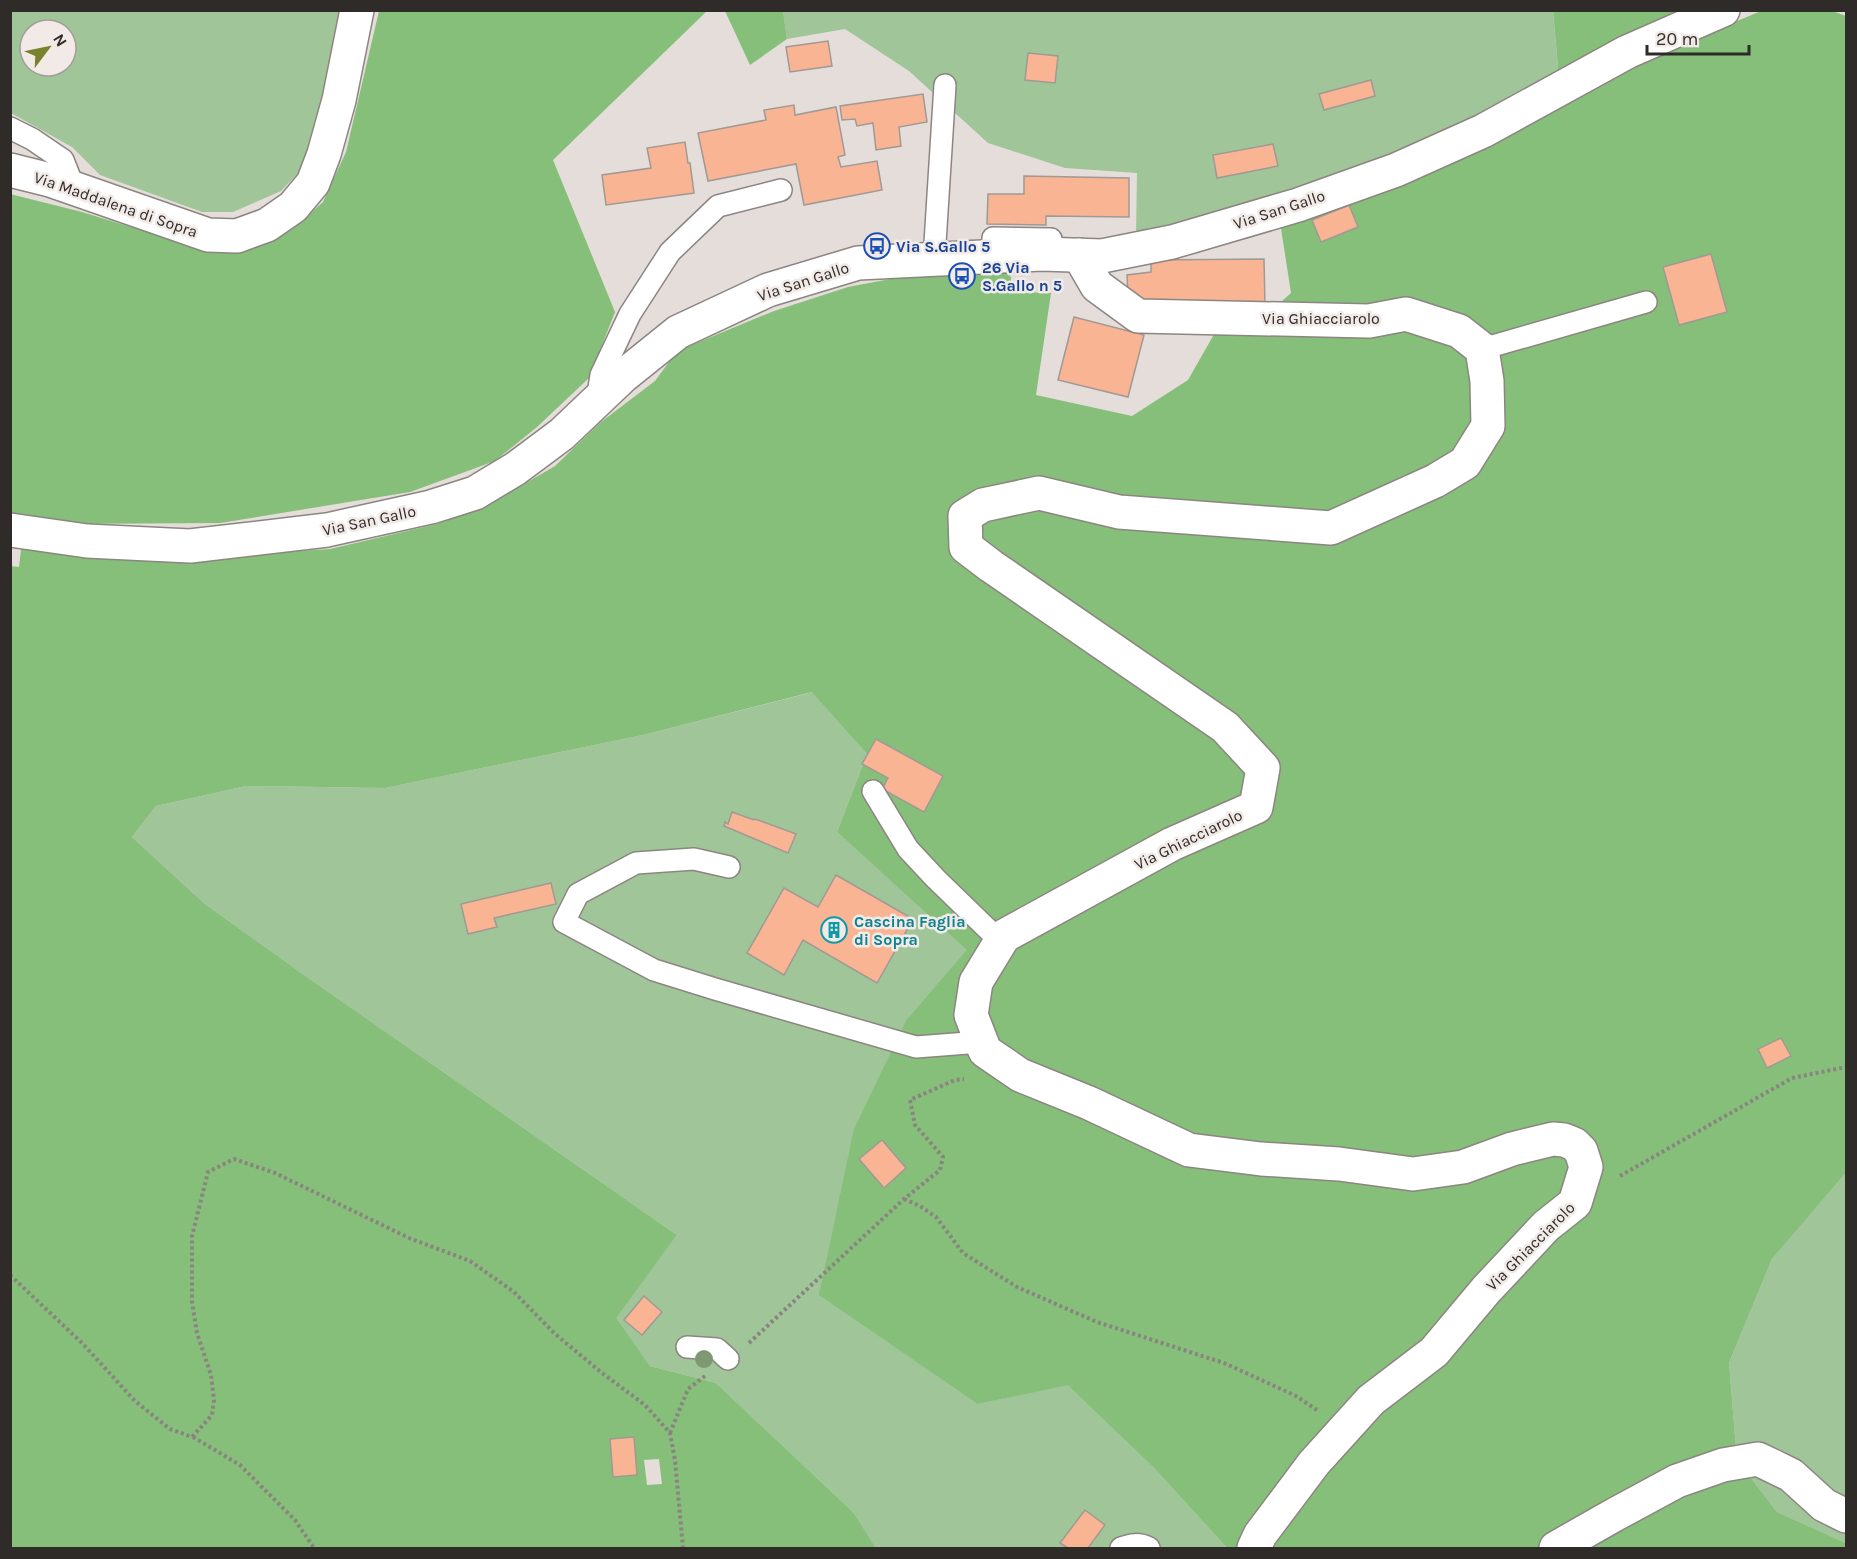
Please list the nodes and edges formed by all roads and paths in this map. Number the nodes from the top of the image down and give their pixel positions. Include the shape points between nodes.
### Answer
1 (357, 10) edge
2 (1723, 10) edge
3 (945, 85) dead end
4 (10, 128) edge
5 (10, 170) edge
6 (74, 188) junction
7 (781, 190) dead end
8 (993, 238) dead end
9 (1118, 254) junction
10 (1079, 255) junction
11 (934, 259) junction
12 (1646, 302) dead end
13 (1482, 349) junction
14 (597, 401) junction
15 (10, 530) edge
16 (873, 791) dead end
17 (729, 867) dead end
18 (1001, 942) junction
19 (981, 1042) junction
20 (1846, 1067) edge
21 (966, 1079) dead end
22 (1666, 1151) dead end
23 (904, 1198) junction
24 (10, 1275) edge
25 (687, 1347) dead end
26 (728, 1359) junction
27 (1345, 1428) junction
28 (670, 1433) junction
29 (192, 1437) junction
30 (1846, 1516) edge
31 (314, 1548) edge
32 (683, 1548) edge
33 (1121, 1548) edge
34 (1149, 1548) edge
35 (1254, 1548) edge
36 (1556, 1548) edge

1 - 6 street, Via Maddalena di Sopra via 339,100 313,183 293,207 267,225 237,236 208,236
2 - 9 street, Via San Gallo via 1627,52 1483,131 1396,170 1298,205
3 - 11 lane
4 - 6 lane via 63,160
5 - 6 street, Via Maddalena di Sopra
7 - 14 lane via 718,206 670,252 630,314 601,375
8 - 9 lane via 1095,244
9 - 10 street, Via San Gallo
10 - 11 street, Via San Gallo
10 - 13 street, Via Ghiacciarolo via 1097,286 1138,316 1369,321 1406,314 1459,331
11 - 14 street, Via San Gallo via 858,263 768,290 678,332
12 - 13 lane
13 - 18 street, Via Ghiacciarolo via 1488,426 1465,463 1435,481 1331,528 1119,512 1039,493 983,505 965,516 966,547 1225,727 1263,768 1256,807 1172,844 1004,936
14 - 15 street, Via San Gallo via 562,434 475,493 327,530 190,546 87,541
16 - 18 lane via 908,849
17 - 19 lane via 694,859 636,863 578,894 564,922 654,970 916,1047
18 - 19 street, Via Ghiacciarolo via 976,982 970,1015
19 - 27 street, Via Ghiacciarolo via 985,1052 1020,1075 1189,1150 1413,1174 1463,1167 1553,1138 1574,1144 1581,1151 1586,1167 1575,1203 1546,1226 1434,1352 1371,1400
20 - 22 path via 1792,1078
21 - 23 path via 910,1100 915,1125 943,1156 940,1170
23 - 26 path
23 - 27 path via 936,1217 963,1253 1017,1287 1097,1322 1224,1363 1296,1396
24 - 29 path via 82,1343 135,1401 170,1429
25 - 26 lane via 717,1349
26 - 28 path via 688,1389
27 - 35 street, Via Ghiacciarolo via 1314,1463
28 - 29 path via 645,1405 562,1340 514,1292 470,1261 409,1238 275,1173 234,1159 208,1172 192,1236 192,1302 214,1400 212,1415
28 - 32 path
29 - 31 path via 240,1465 295,1520
30 - 36 street via 1824,1505 1791,1475 1758,1459 1677,1481
33 - 34 lane via 1130,1544

